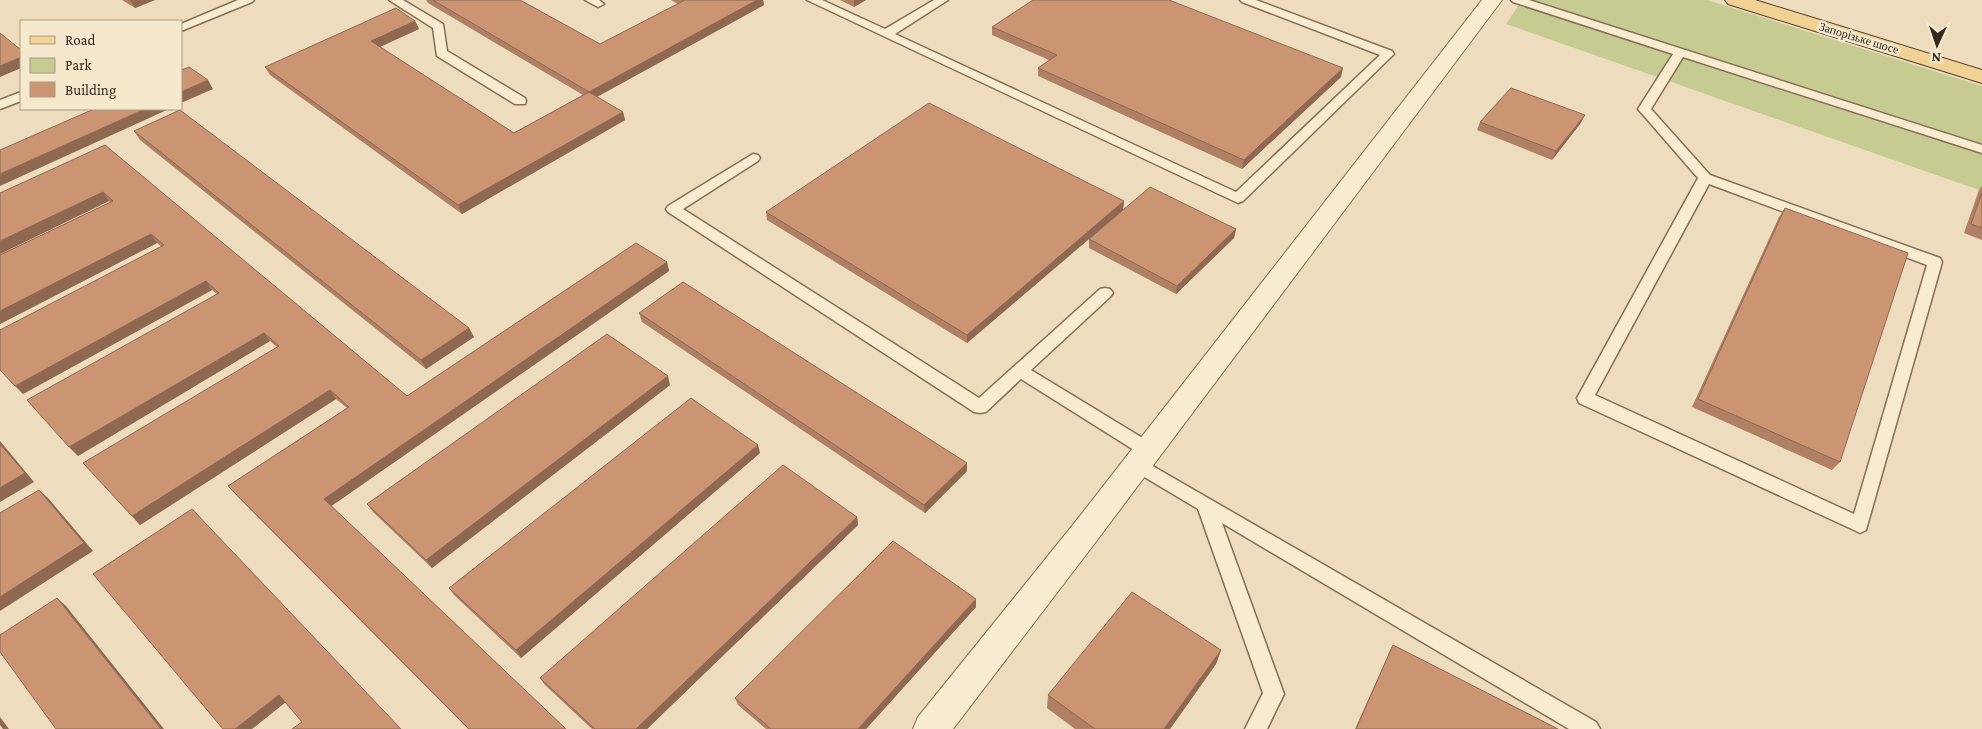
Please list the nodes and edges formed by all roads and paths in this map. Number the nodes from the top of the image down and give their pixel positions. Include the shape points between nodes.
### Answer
1 (248, 0) edge
2 (395, 0) edge
3 (813, 0) edge
4 (942, 0) edge
5 (1246, 0) edge
6 (1492, 0) edge
7 (1516, 0) edge
8 (1735, 0) edge
9 (182, 28) edge
10 (886, 34) junction
11 (1680, 52) junction
12 (1982, 77) edge
13 (20, 96) edge
14 (520, 102) dead end
15 (0, 105) edge
16 (1982, 149) edge
17 (753, 158) dead end
18 (1706, 178) junction
19 (1104, 293) dead end
20 (1020, 371) junction
21 (1143, 457) junction
22 (1206, 505) junction
23 (931, 729) edge
24 (1256, 729) edge
25 (1589, 729) edge

1 - 9 lane
2 - 14 lane via 439,26 442,53
3 - 10 lane
4 - 10 lane
5 - 10 lane via 1388,54 1238,198
6 - 21 street
7 - 11 lane
8 - 12 main road, Запорізьке шосе
11 - 16 lane
11 - 18 lane via 1644,109
13 - 15 lane
17 - 20 lane via 673,209 980,406
18 - 18 lane via 1585,398 1860,525 1935,262
19 - 20 lane
20 - 21 lane
21 - 22 lane
21 - 23 street
22 - 24 lane via 1274,694
22 - 25 lane

